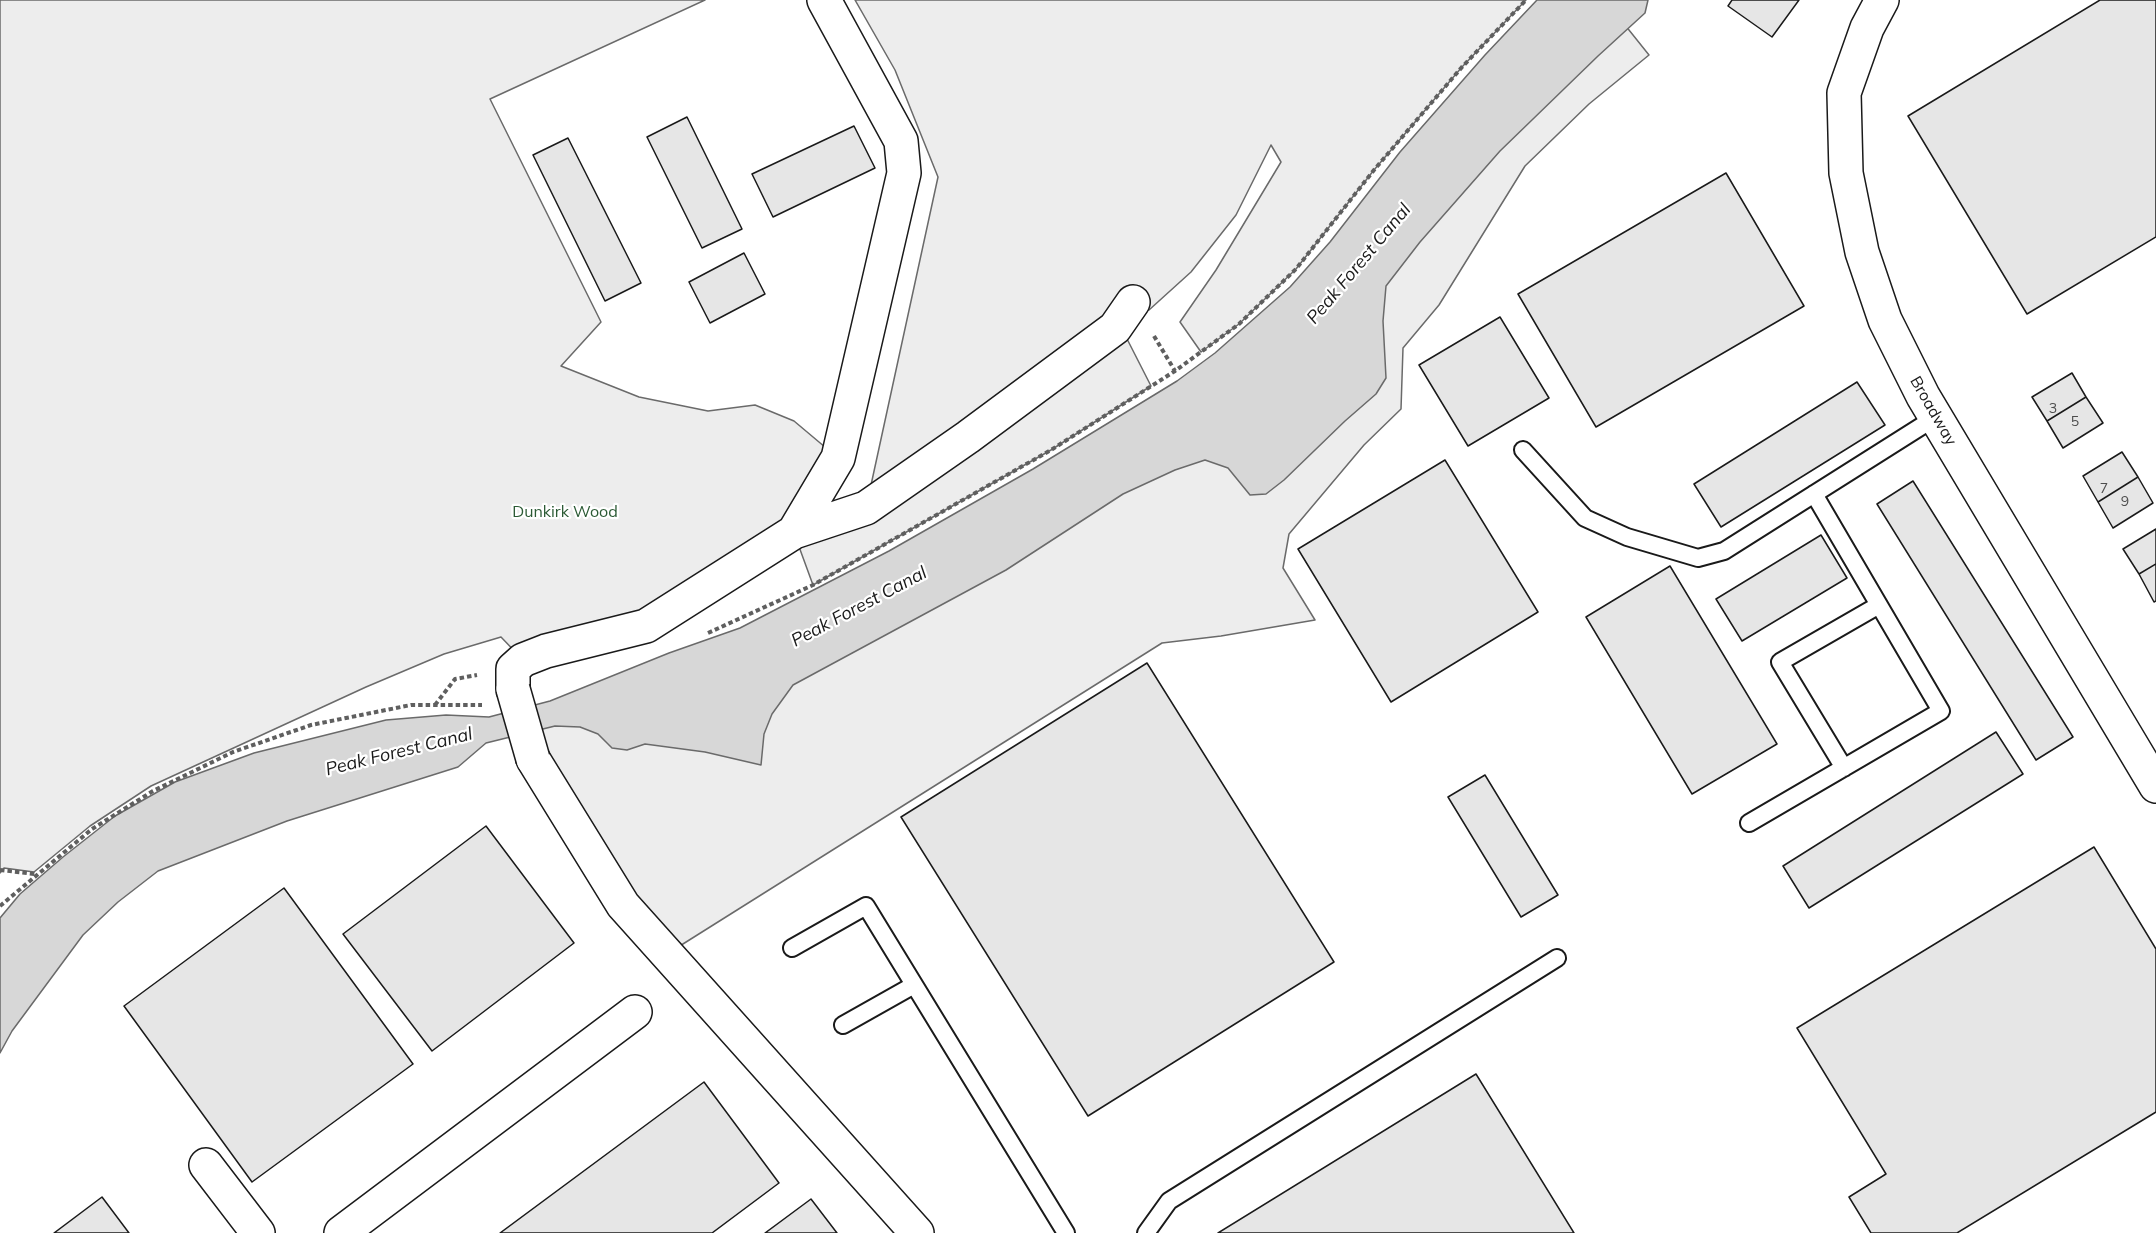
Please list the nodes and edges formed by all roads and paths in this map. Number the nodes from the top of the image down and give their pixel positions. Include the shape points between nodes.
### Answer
1 (824, 0) edge
2 (1881, 0) edge
3 (1133, 302) dead end
4 (1935, 417) junction
5 (1522, 450) dead end
6 (1814, 494) junction
7 (794, 532) junction
8 (1879, 605) junction
9 (513, 679) junction
10 (435, 705) junction
11 (485, 705) dead end
12 (1844, 768) junction
13 (2156, 786) edge
14 (1749, 823) dead end
15 (0, 870) edge
16 (36, 874) junction
17 (0, 906) edge
18 (792, 948) dead end
19 (1557, 958) dead end
20 (914, 985) junction
21 (634, 1012) dead end
22 (843, 1025) dead end
23 (206, 1165) dead end
24 (258, 1233) edge
25 (341, 1233) edge
26 (917, 1233) edge
27 (1066, 1233) edge
28 (1146, 1233) edge

1 - 7 street via 901,141 904,173 838,458
2 - 4 street, Broadway via 1844,93 1846,173 1862,252 1885,320
3 - 7 street via 1114,328 876,502
4 - 6 lane
4 - 13 street, Broadway
5 - 6 lane via 1585,518 1627,537 1698,558 1724,551
6 - 8 lane
7 - 9 street via 646,626 523,660
8 - 12 lane via 1941,711
8 - 12 lane via 1780,662
9 - 10 path via 454,679
9 - 26 street, bridge via 533,759 623,905
10 - 11 path
10 - 16 path via 411,705 311,725 233,752 153,791 92,829
12 - 14 lane
15 - 16 path
16 - 17 path
18 - 20 lane via 866,906
19 - 28 lane via 1169,1201
20 - 22 lane
20 - 27 lane
21 - 25 street
23 - 24 street

